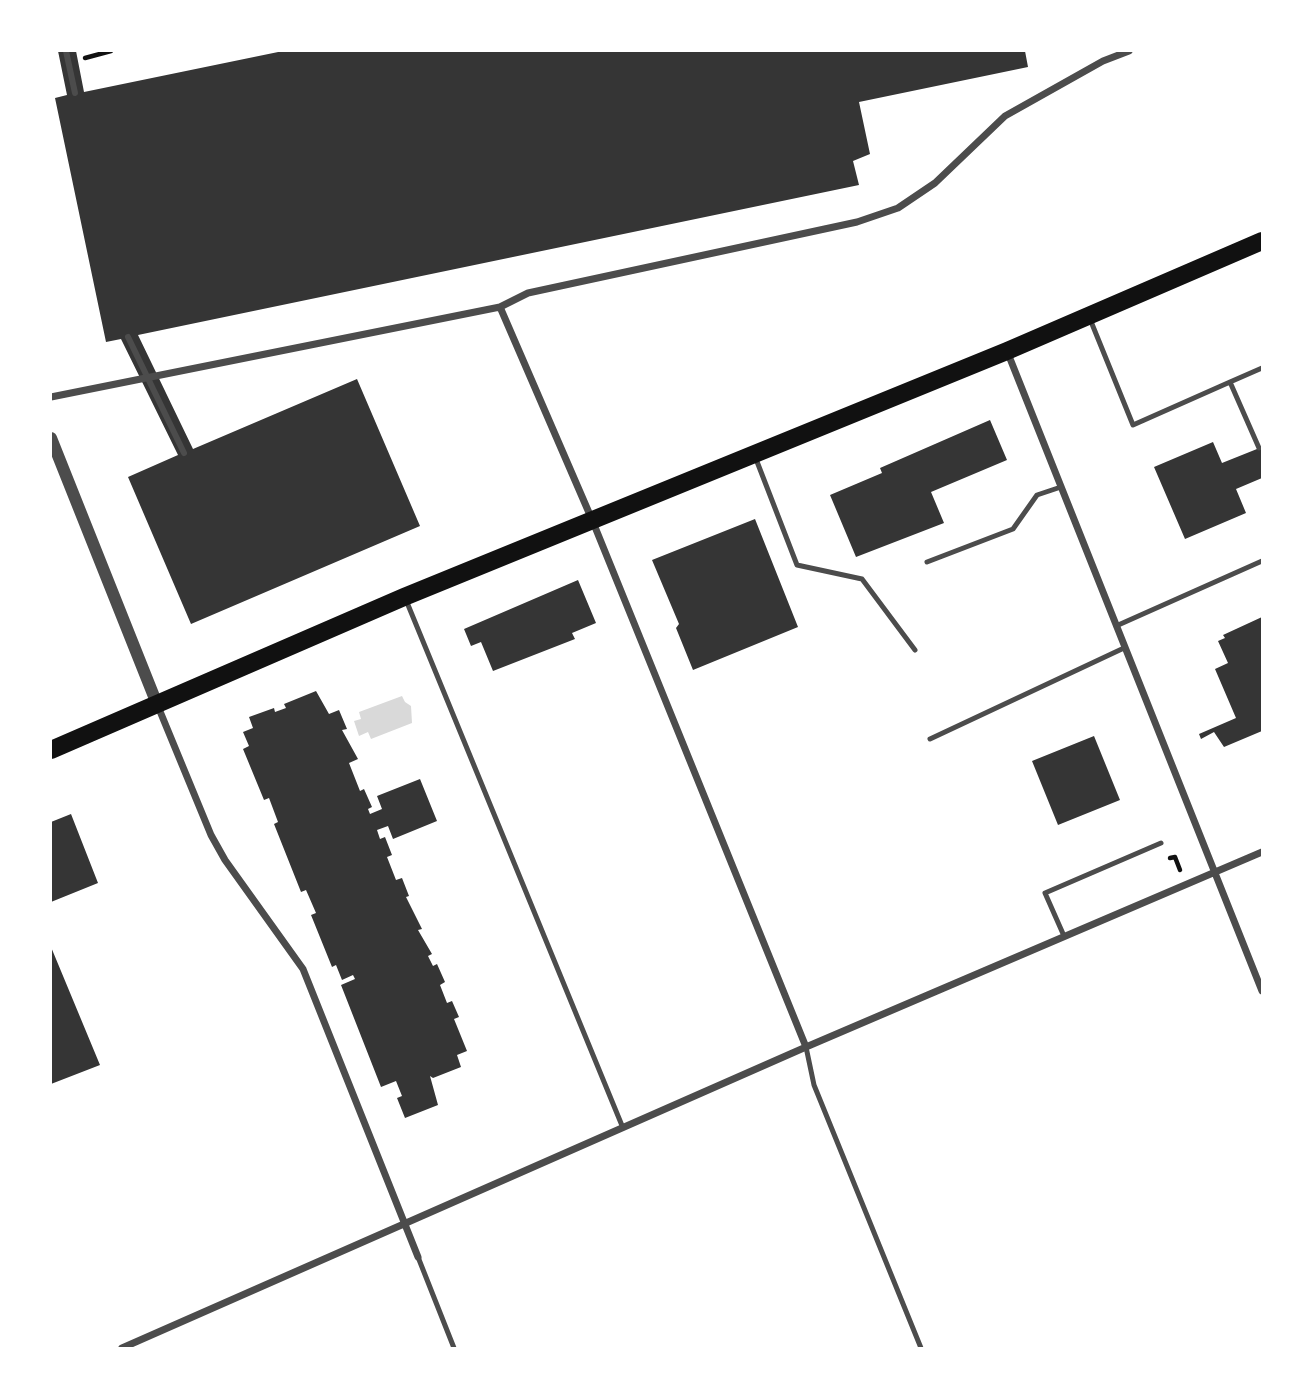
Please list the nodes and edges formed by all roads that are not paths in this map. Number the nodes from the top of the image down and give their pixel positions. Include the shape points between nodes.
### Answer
1 (66, 51) edge
2 (1129, 51) edge
3 (75, 93) dead end
4 (1262, 241) edge
5 (500, 307) junction
6 (1089, 316) junction
7 (128, 337) dead end
8 (1007, 351) junction
9 (1262, 368) edge
10 (1230, 382) junction
11 (51, 397) edge
12 (51, 438) edge
13 (1259, 448) dead end
14 (184, 453) dead end
15 (755, 456) junction
16 (1061, 487) junction
17 (593, 522) junction
18 (1262, 561) edge
19 (927, 562) dead end
20 (404, 597) junction
21 (1116, 626) junction
22 (1124, 649) junction
23 (915, 650) dead end
24 (158, 704) junction
25 (930, 739) dead end
26 (51, 750) edge
27 (1161, 843) dead end
28 (1262, 852) edge
29 (1215, 872) junction
30 (1064, 936) junction
31 (1262, 991) edge
32 (806, 1047) junction
33 (623, 1128) junction
34 (404, 1224) junction
35 (418, 1257) joint
36 (122, 1348) edge
37 (454, 1348) edge
38 (921, 1348) edge

1 - 3 street
2 - 5 street via 1005,116 935,183 898,208 857,222 528,293
4 - 6 main road
5 - 11 street
5 - 17 street
6 - 8 main road
6 - 10 lane via 1133,425
7 - 14 street
8 - 15 main road
8 - 16 street
9 - 10 lane
10 - 13 lane
12 - 24 street
15 - 17 main road
15 - 23 lane via 797,565 862,579
16 - 19 lane via 1037,495 1013,529
16 - 21 street
17 - 20 main road
17 - 32 street
18 - 21 lane
20 - 24 main road
20 - 33 lane
21 - 22 street
22 - 25 lane
22 - 29 street
24 - 26 main road
24 - 34 street via 211,835 303,969
27 - 30 lane via 1045,893
28 - 29 street
29 - 30 street
29 - 31 street
30 - 32 street
32 - 33 street
32 - 38 lane via 814,1085
33 - 34 street
34 - 35 street
34 - 36 street
35 - 37 lane

